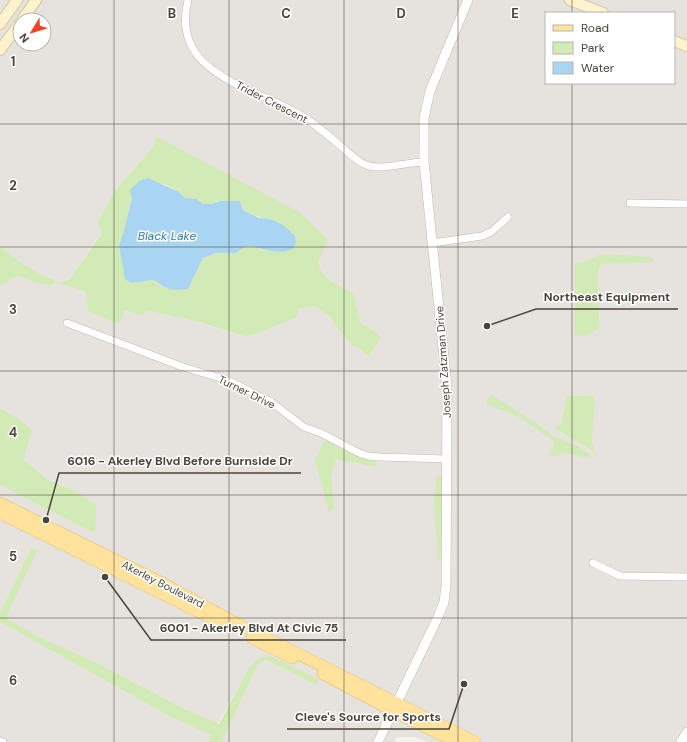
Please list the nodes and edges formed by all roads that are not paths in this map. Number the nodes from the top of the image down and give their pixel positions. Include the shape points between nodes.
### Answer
1 (17, 0) edge
2 (36, 0) edge
3 (188, 0) edge
4 (468, 0) edge
5 (570, 0) edge
6 (28, 12) edge
7 (600, 12) edge
8 (0, 24) edge
9 (12, 34) edge
10 (675, 41) edge
11 (687, 46) edge
12 (0, 50) edge
13 (424, 162) junction
14 (630, 203) dead end
15 (687, 204) edge
16 (508, 217) dead end
17 (432, 243) junction
18 (67, 323) dead end
19 (447, 459) junction
20 (0, 503) edge
21 (0, 513) edge
22 (593, 562) dead end
23 (687, 577) edge
24 (395, 707) junction
25 (687, 732) edge
26 (0, 740) edge
27 (3, 742) edge
28 (378, 742) edge
29 (456, 742) edge
30 (475, 742) edge
31 (681, 742) edge

1 - 8 main road
2 - 6 main road
3 - 13 street, Trider Crescent via 185,17 191,47 204,64 216,74 296,112 367,165 376,167
4 - 13 street, Joseph Zatzman Drive via 430,91 424,118
5 - 7 main road
9 - 12 main road
10 - 11 main road
13 - 17 street, Joseph Zatzman Drive
14 - 15 street
16 - 17 street via 491,232 482,236
17 - 19 street, Joseph Zatzman Drive via 447,387
18 - 19 street, Turner Drive via 183,367 227,380 271,402 304,427 322,433 359,453 380,457
19 - 24 street, Joseph Zatzman Drive via 444,602
20 - 24 main road, Akerley Boulevard via 286,646
21 - 24 main road, Akerley Boulevard
22 - 23 street via 620,576
24 - 28 street, Joseph Zatzman Drive
24 - 29 main road, Akerley Boulevard
24 - 30 main road, Akerley Boulevard
25 - 31 street
26 - 27 street

